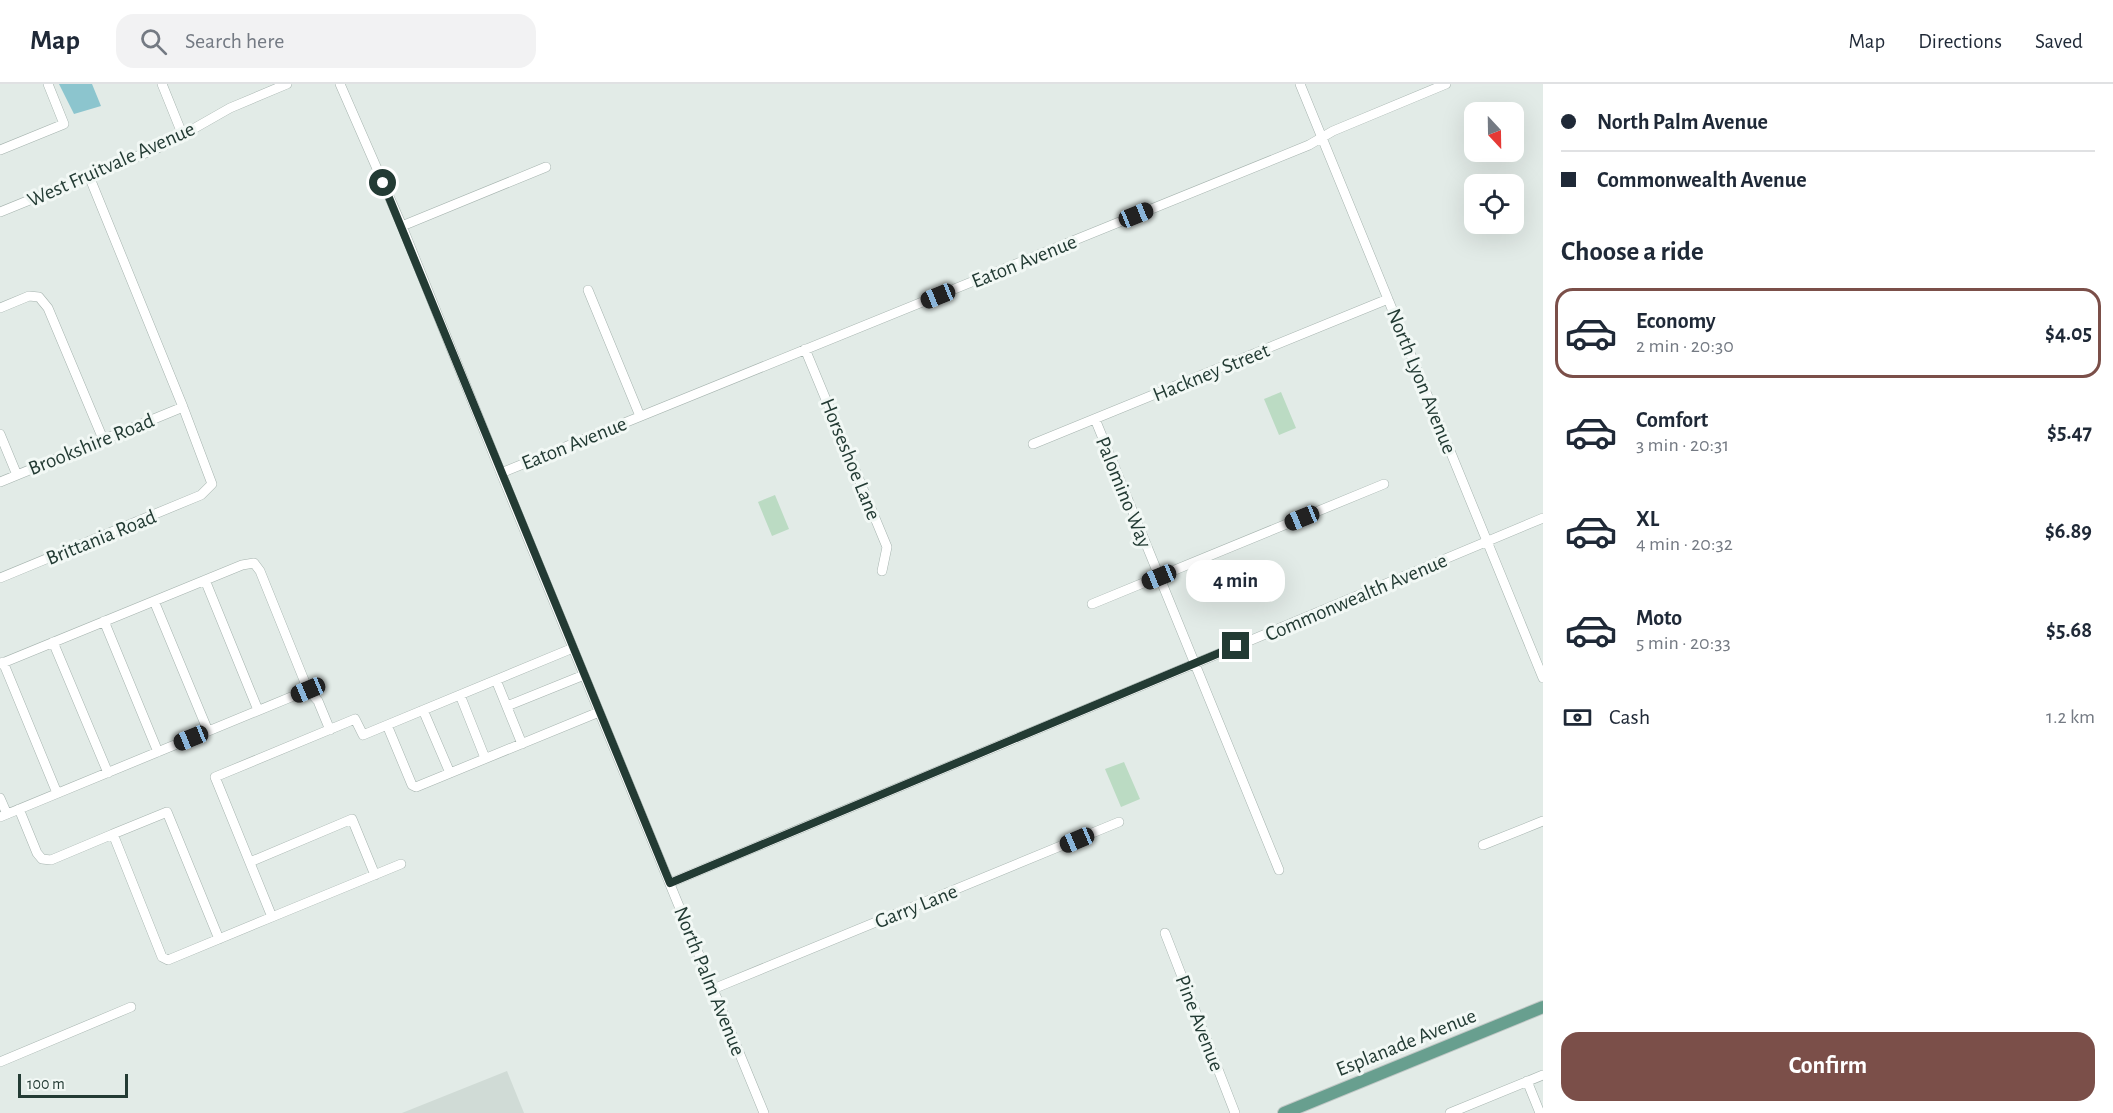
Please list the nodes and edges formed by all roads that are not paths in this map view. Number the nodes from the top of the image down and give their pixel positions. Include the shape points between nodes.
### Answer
1 (48, 84) edge
2 (162, 84) edge
3 (287, 84) edge
4 (340, 84) edge
5 (1300, 84) edge
6 (1446, 84) edge
7 (183, 136) junction
8 (1322, 137) junction
9 (0, 150) edge
10 (546, 167) dead end
11 (89, 176) junction
12 (0, 212) edge
13 (402, 226) junction
14 (588, 290) dead end
15 (1388, 299) junction
16 (0, 308) edge
17 (806, 349) junction
18 (183, 406) junction
19 (640, 416) junction
20 (1095, 419) junction
21 (0, 434) edge
22 (103, 439) junction
23 (1033, 444) dead end
24 (501, 473) junction
25 (17, 475) junction
26 (0, 482) edge
27 (1384, 484) dead end
28 (1543, 518) edge
29 (1487, 541) junction
30 (882, 571) dead end
31 (1159, 577) junction
32 (0, 578) edge
33 (205, 580) junction
34 (154, 600) junction
35 (1092, 604) dead end
36 (104, 621) junction
37 (53, 642) junction
38 (573, 648) junction
39 (2, 663) edge
40 (1194, 664) junction
41 (584, 675) junction
42 (1543, 678) edge
43 (496, 680) junction
44 (308, 690) junction
45 (460, 695) junction
46 (507, 706) junction
47 (258, 710) junction
48 (423, 710) junction
49 (599, 712) junction
50 (387, 725) junction
51 (330, 730) junction
52 (208, 731) junction
53 (522, 744) junction
54 (158, 752) junction
55 (485, 758) junction
56 (108, 772) junction
57 (450, 773) junction
58 (57, 793) junction
59 (0, 798) edge
60 (19, 809) junction
61 (3, 816) edge
62 (1543, 821) edge
63 (1119, 822) dead end
64 (113, 834) junction
65 (1483, 845) dead end
66 (250, 862) junction
67 (401, 864) dead end
68 (1279, 870) dead end
69 (375, 875) junction
70 (670, 883) junction
71 (272, 917) junction
72 (1165, 933) dead end
73 (219, 939) junction
74 (713, 989) junction
75 (131, 1007) dead end
76 (1543, 1007) edge
77 (0, 1062) edge
78 (1543, 1075) edge
79 (1527, 1081) junction
80 (764, 1113) edge
81 (1236, 1113) edge
82 (1284, 1113) edge
83 (1450, 1113) edge
84 (1540, 1113) edge

1 - 9 street via 64,124
2 - 7 street
3 - 7 street, West Fruitvale Avenue via 230,108
4 - 13 street, North Palm Avenue
5 - 8 street, North Lyon Avenue
6 - 8 street, Eaton Avenue
7 - 11 street, West Fruitvale Avenue
8 - 15 street, North Lyon Avenue
8 - 17 street, Eaton Avenue via 1309,146
10 - 13 street
11 - 12 street, West Fruitvale Avenue
11 - 18 street
13 - 24 street, North Palm Avenue
14 - 19 street
15 - 20 street, Hackney Street
15 - 29 street, North Lyon Avenue
16 - 22 street via 29,296 39,297 48,308
17 - 19 street, Eaton Avenue
17 - 30 street, Horseshoe Lane via 887,547
18 - 22 street, Brookshire Road
18 - 32 street, Brittania Road via 212,484 201,495
19 - 24 street, Eaton Avenue
20 - 23 street, Hackney Street
20 - 31 street, Palomino Way
21 - 25 street
22 - 25 street, Brookshire Road
24 - 38 street, North Palm Avenue
25 - 26 street, Brookshire Road
27 - 31 street
28 - 29 street, Commonwealth Avenue
29 - 40 street, Commonwealth Avenue
29 - 42 street, North Lyon Avenue
31 - 35 street
31 - 40 street, Palomino Way
33 - 34 street
33 - 44 street via 254,563
33 - 47 street
34 - 36 street
34 - 52 street
36 - 37 street
36 - 54 street
37 - 39 street
37 - 56 street
38 - 41 street, North Palm Avenue
38 - 43 street
39 - 58 street
40 - 68 street, Palomino Way
40 - 70 street, Commonwealth Avenue
41 - 46 street
41 - 49 street, North Palm Avenue
43 - 45 street
43 - 46 street
44 - 47 street
44 - 51 street via 318,701
45 - 48 street
45 - 55 street
46 - 53 street
47 - 52 street
48 - 50 street
48 - 57 street
49 - 53 street
49 - 70 street, North Palm Avenue
50 - 51 street via 363,735 356,719
50 - 57 street via 412,785 416,787
51 - 66 street via 215,777
52 - 54 street
53 - 55 street
54 - 56 street
55 - 57 street
56 - 58 street
58 - 60 street
59 - 61 street
60 - 61 street
60 - 64 street via 42,859 51,860
62 - 65 street
63 - 74 street, Garry Lane
64 - 73 street via 162,957 168,960
64 - 73 street via 167,812
66 - 69 street via 352,819
66 - 71 street
67 - 69 street
69 - 71 street
70 - 74 street, North Palm Avenue
71 - 73 street
72 - 81 street, Pine Avenue
74 - 80 street, North Palm Avenue
75 - 77 street
76 - 82 main road, Esplanade Avenue
78 - 79 street
79 - 83 street
79 - 84 street

